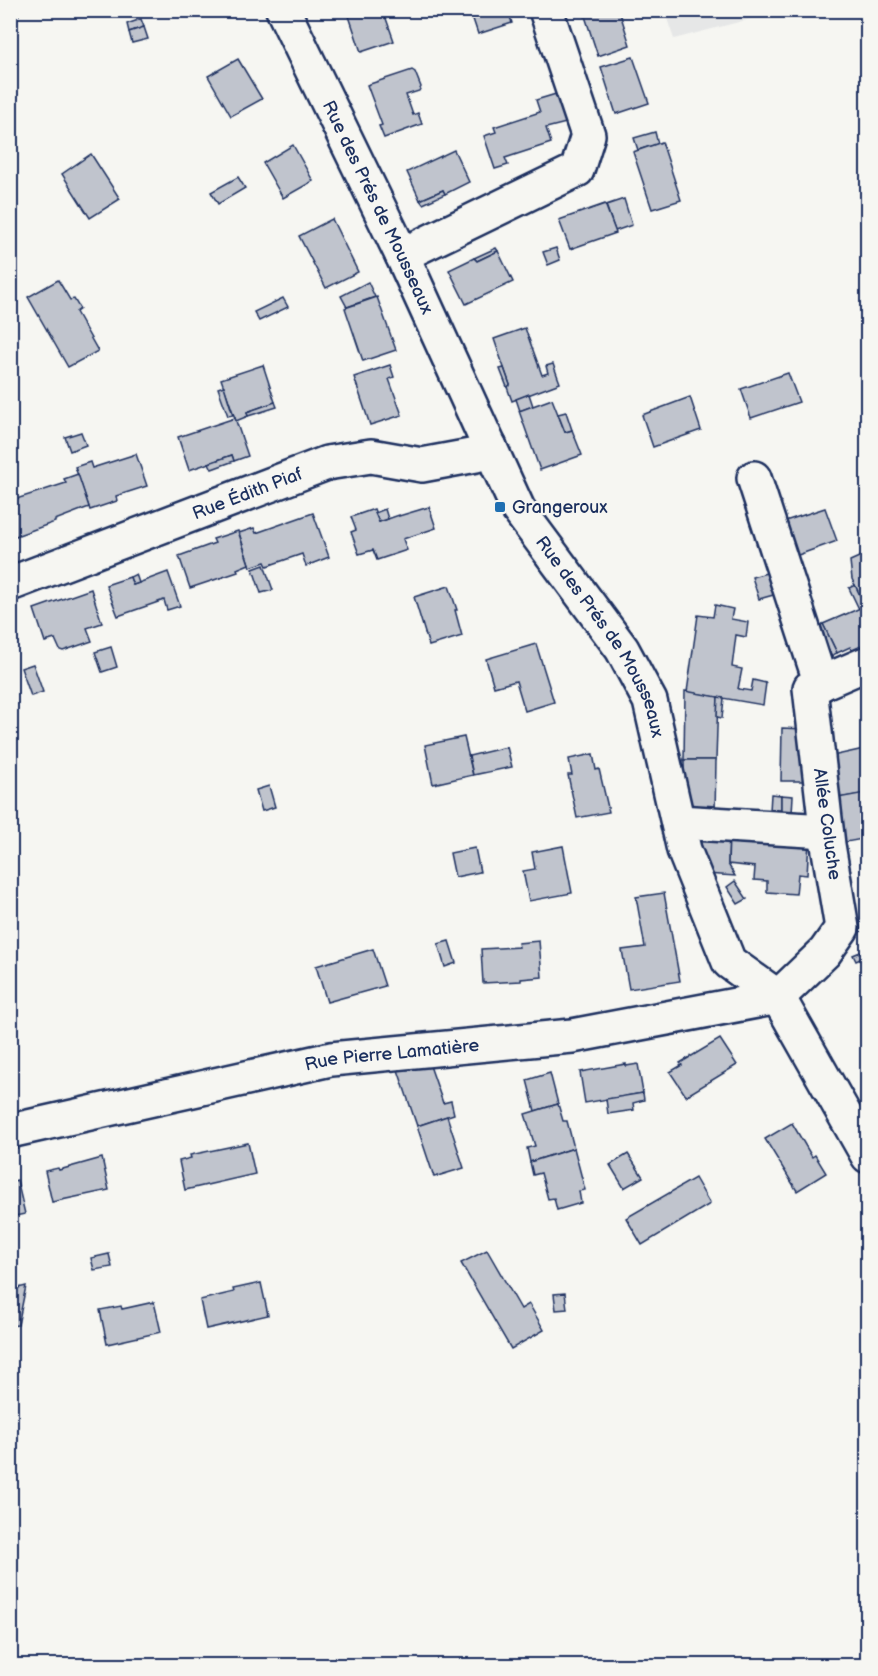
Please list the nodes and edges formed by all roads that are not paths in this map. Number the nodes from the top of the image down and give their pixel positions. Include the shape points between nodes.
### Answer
1 (283, 10) edge
2 (546, 10) edge
3 (402, 255) junction
4 (490, 447) junction
5 (754, 478) dead end
6 (10, 584) edge
7 (867, 663) edge
8 (821, 684) junction
9 (678, 822) junction
10 (826, 831) junction
11 (778, 997) junction
12 (10, 1131) edge
13 (867, 1156) edge

1 - 3 street, Rue des Prés de Mousseaux
2 - 3 street via 588,135 577,171
3 - 4 street, Rue des Prés de Mousseaux
4 - 6 street, Rue Édith Piaf via 476,455 423,465 371,456 327,463
4 - 9 street, Rue des Prés de Mousseaux via 518,509 622,649 651,701
5 - 8 street
7 - 8 street
8 - 10 street, Allée Coluche via 810,688
9 - 10 street
9 - 11 street, Rue des Prés de Mousseaux via 684,850 729,962
10 - 11 street, Allée Coluche via 843,928 825,952
11 - 12 street, Rue Pierre Lamatière via 572,1036 332,1059
11 - 13 street, Rue des Prés de Mousseaux

